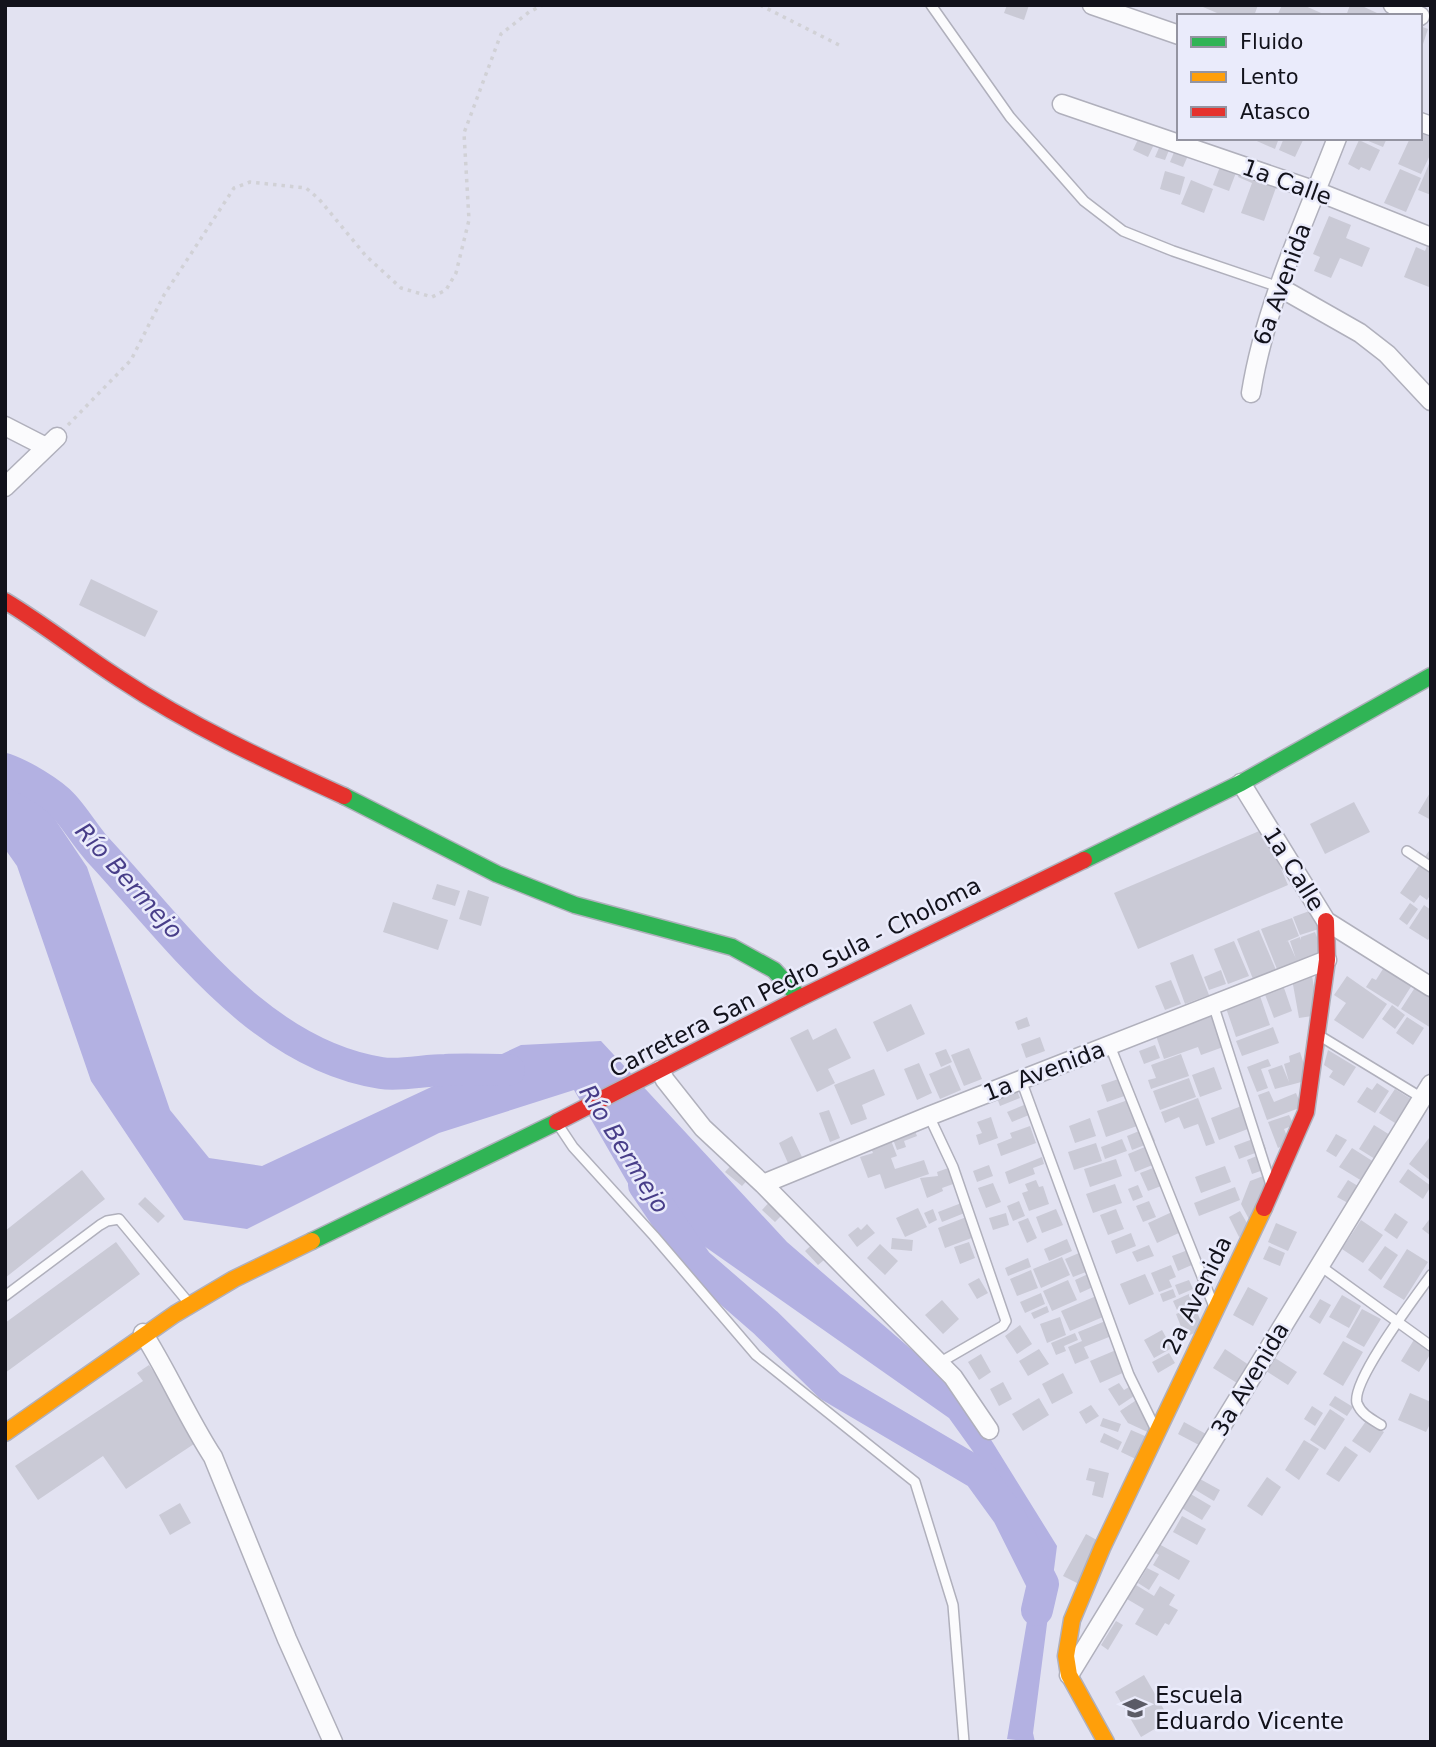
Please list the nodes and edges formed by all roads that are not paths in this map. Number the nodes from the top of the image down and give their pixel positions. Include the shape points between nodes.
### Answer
1 (931, 5) edge
2 (1092, 5) edge
3 (1391, 5) edge
4 (1415, 14) edge
5 (1177, 35) edge
6 (1062, 104) dead end
7 (1336, 140) edge
8 (1316, 191) junction
9 (1431, 237) edge
10 (1279, 288) junction
11 (1251, 393) dead end
12 (1431, 401) edge
13 (5, 426) edge
14 (5, 487) edge
15 (5, 601) edge
16 (1431, 676) edge
17 (1241, 783) junction
18 (1407, 851) dead end
19 (1431, 867) edge
20 (1326, 921) junction
21 (1327, 960) junction
22 (1431, 987) edge
23 (800, 998) junction
24 (1213, 1004) junction
25 (1318, 1035) junction
26 (1110, 1046) junction
27 (654, 1073) junction
28 (1021, 1080) junction
29 (1427, 1091) edge
30 (929, 1116) junction
31 (559, 1120) junction
32 (763, 1184) junction
33 (1272, 1190) junction
34 (1319, 1265) junction
35 (1431, 1275) edge
36 (5, 1296) edge
37 (189, 1303) junction
38 (1215, 1311) junction
39 (1397, 1322) junction
40 (143, 1333) junction
41 (1431, 1346) edge
42 (939, 1363) junction
43 (1381, 1425) dead end
44 (989, 1430) dead end
45 (1157, 1432) junction
46 (5, 1433) edge
47 (1069, 1675) junction
48 (333, 1742) edge
49 (964, 1742) edge
50 (1105, 1742) edge

1 - 10 lane via 1010,117 1084,201 1123,231
2 - 5 street
3 - 4 street
6 - 8 street, 1a Calle
7 - 8 street, 6a Avenida
8 - 9 street, 1a Calle
8 - 10 street, 6a Avenida
10 - 11 street, 6a Avenida via 1257,356
10 - 12 street via 1360,333 1387,354
13 - 14 street via 51,442
15 - 23 street via 121,680 226,742 497,874 575,905 732,947 774,970
16 - 17 street, Carretera San Pedro Sula - Choloma
17 - 20 street, 1a Calle
17 - 23 street, Carretera San Pedro Sula - Choloma
18 - 19 lane
20 - 21 street, 2a Avenida
20 - 22 street, 1a Calle
21 - 24 street, 1a Avenida
21 - 25 street, 2a Avenida
23 - 27 street, Carretera San Pedro Sula - Choloma
24 - 26 street, 1a Avenida
24 - 33 lane
25 - 29 lane
25 - 33 street, 2a Avenida via 1306,1112
26 - 28 street, 1a Avenida
26 - 38 lane
27 - 31 street, Carretera San Pedro Sula - Choloma
27 - 32 street via 665,1080 703,1128
28 - 30 street, 1a Avenida
28 - 45 lane via 1129,1375
29 - 34 street, 3a Avenida
30 - 32 street, 1a Avenida
30 - 42 lane via 953,1167 1006,1321
31 - 37 street, Carretera San Pedro Sula - Choloma
31 - 49 lane via 573,1147 756,1355 915,1482 953,1605
32 - 42 street
33 - 38 street, 2a Avenida
34 - 39 lane
34 - 47 street, 3a Avenida
35 - 39 lane
36 - 37 lane via 100,1225 119,1219
37 - 40 street, Carretera San Pedro Sula - Choloma
38 - 45 street, 2a Avenida
39 - 41 lane
39 - 43 lane via 1356,1394 1363,1413
40 - 46 street, Carretera San Pedro Sula - Choloma
40 - 48 street via 213,1457
42 - 44 street
45 - 47 street, 2a Avenida via 1072,1620 1066,1656
47 - 50 street

